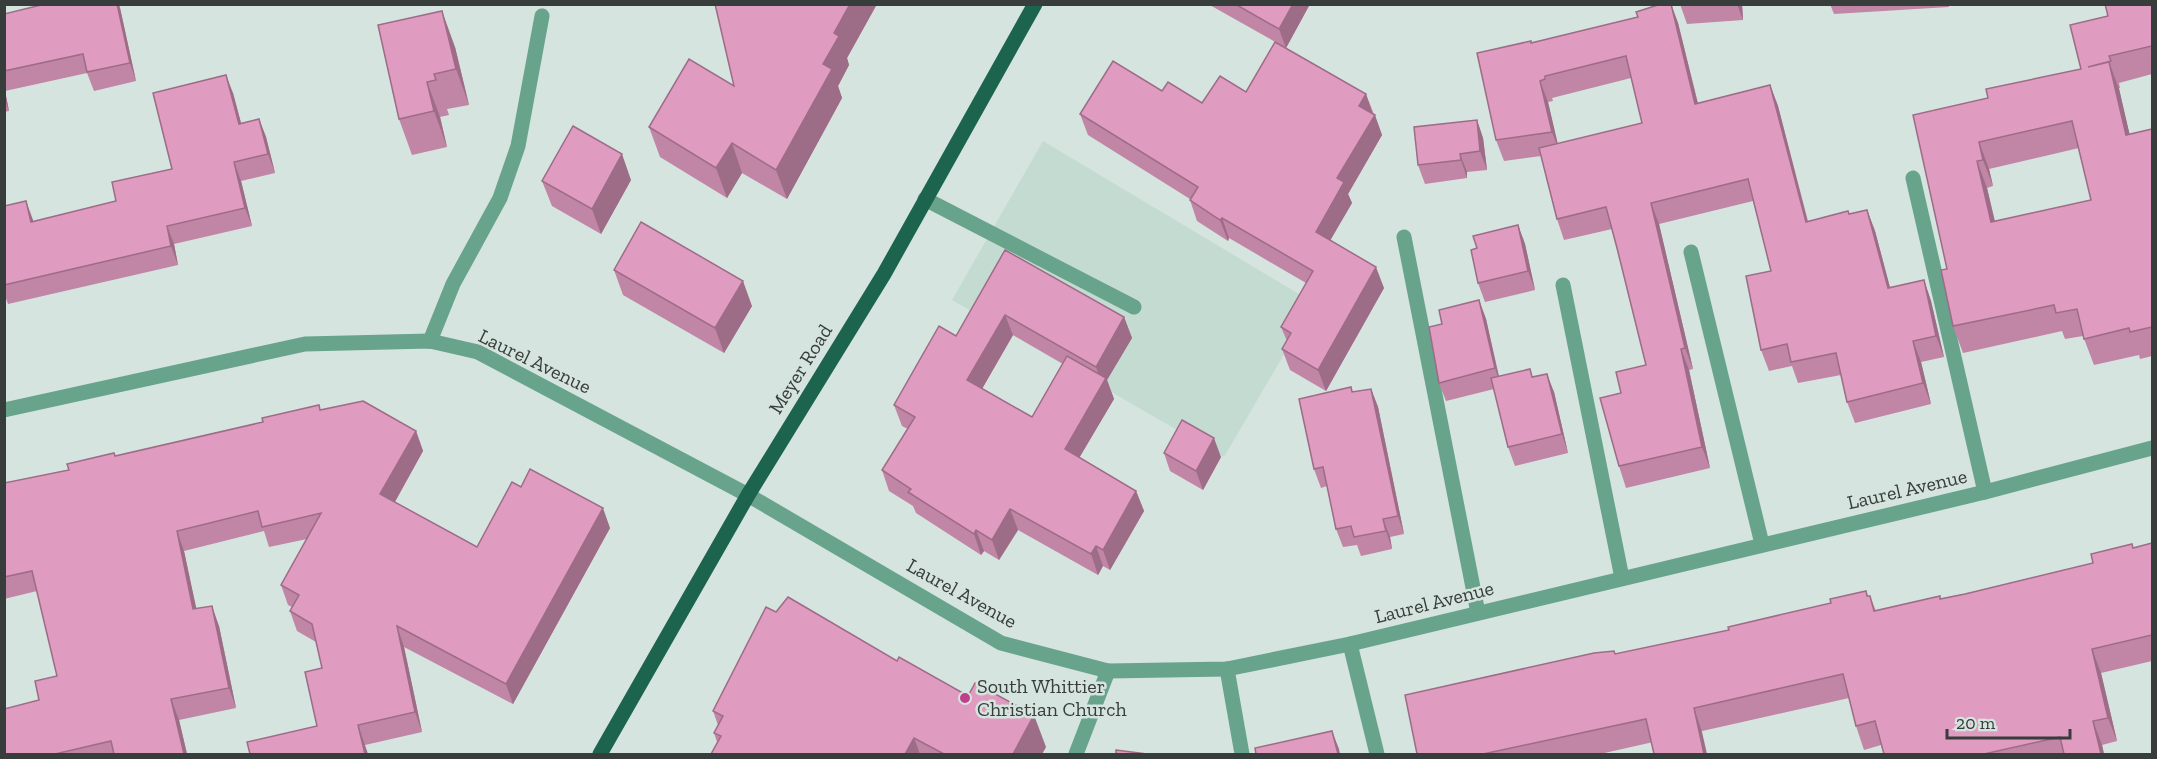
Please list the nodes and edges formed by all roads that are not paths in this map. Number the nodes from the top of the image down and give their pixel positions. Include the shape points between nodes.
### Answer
1 (1035, 4) edge
2 (542, 16) dead end
3 (1913, 178) dead end
4 (925, 199) junction
5 (1404, 237) dead end
6 (1691, 252) dead end
7 (1563, 285) dead end
8 (1134, 307) dead end
9 (430, 341) junction
10 (4, 410) edge
11 (2152, 448) edge
12 (1985, 492) junction
13 (748, 495) junction
14 (1762, 544) junction
15 (1622, 578) junction
16 (1478, 613) junction
17 (1350, 644) junction
18 (1227, 669) junction
19 (1108, 670) junction
20 (600, 754) edge
21 (1076, 754) edge
22 (1242, 754) edge
23 (1377, 754) edge

1 - 4 main road, Meyer Road
2 - 9 street via 518,146 500,198 453,284
3 - 12 street
4 - 8 street
4 - 13 main road, Meyer Road via 884,274
5 - 16 street
6 - 14 street
7 - 15 street
9 - 10 street, Laurel Avenue via 305,344
9 - 13 street, Laurel Avenue via 478,352
11 - 12 street, Laurel Avenue
12 - 14 street, Laurel Avenue
13 - 19 street, Laurel Avenue via 1001,643
13 - 20 main road, Meyer Road
14 - 15 street, Laurel Avenue
15 - 16 street, Laurel Avenue
16 - 17 street, Laurel Avenue
17 - 18 street, Laurel Avenue
17 - 23 street
18 - 19 street, Laurel Avenue
18 - 22 street
19 - 21 street

